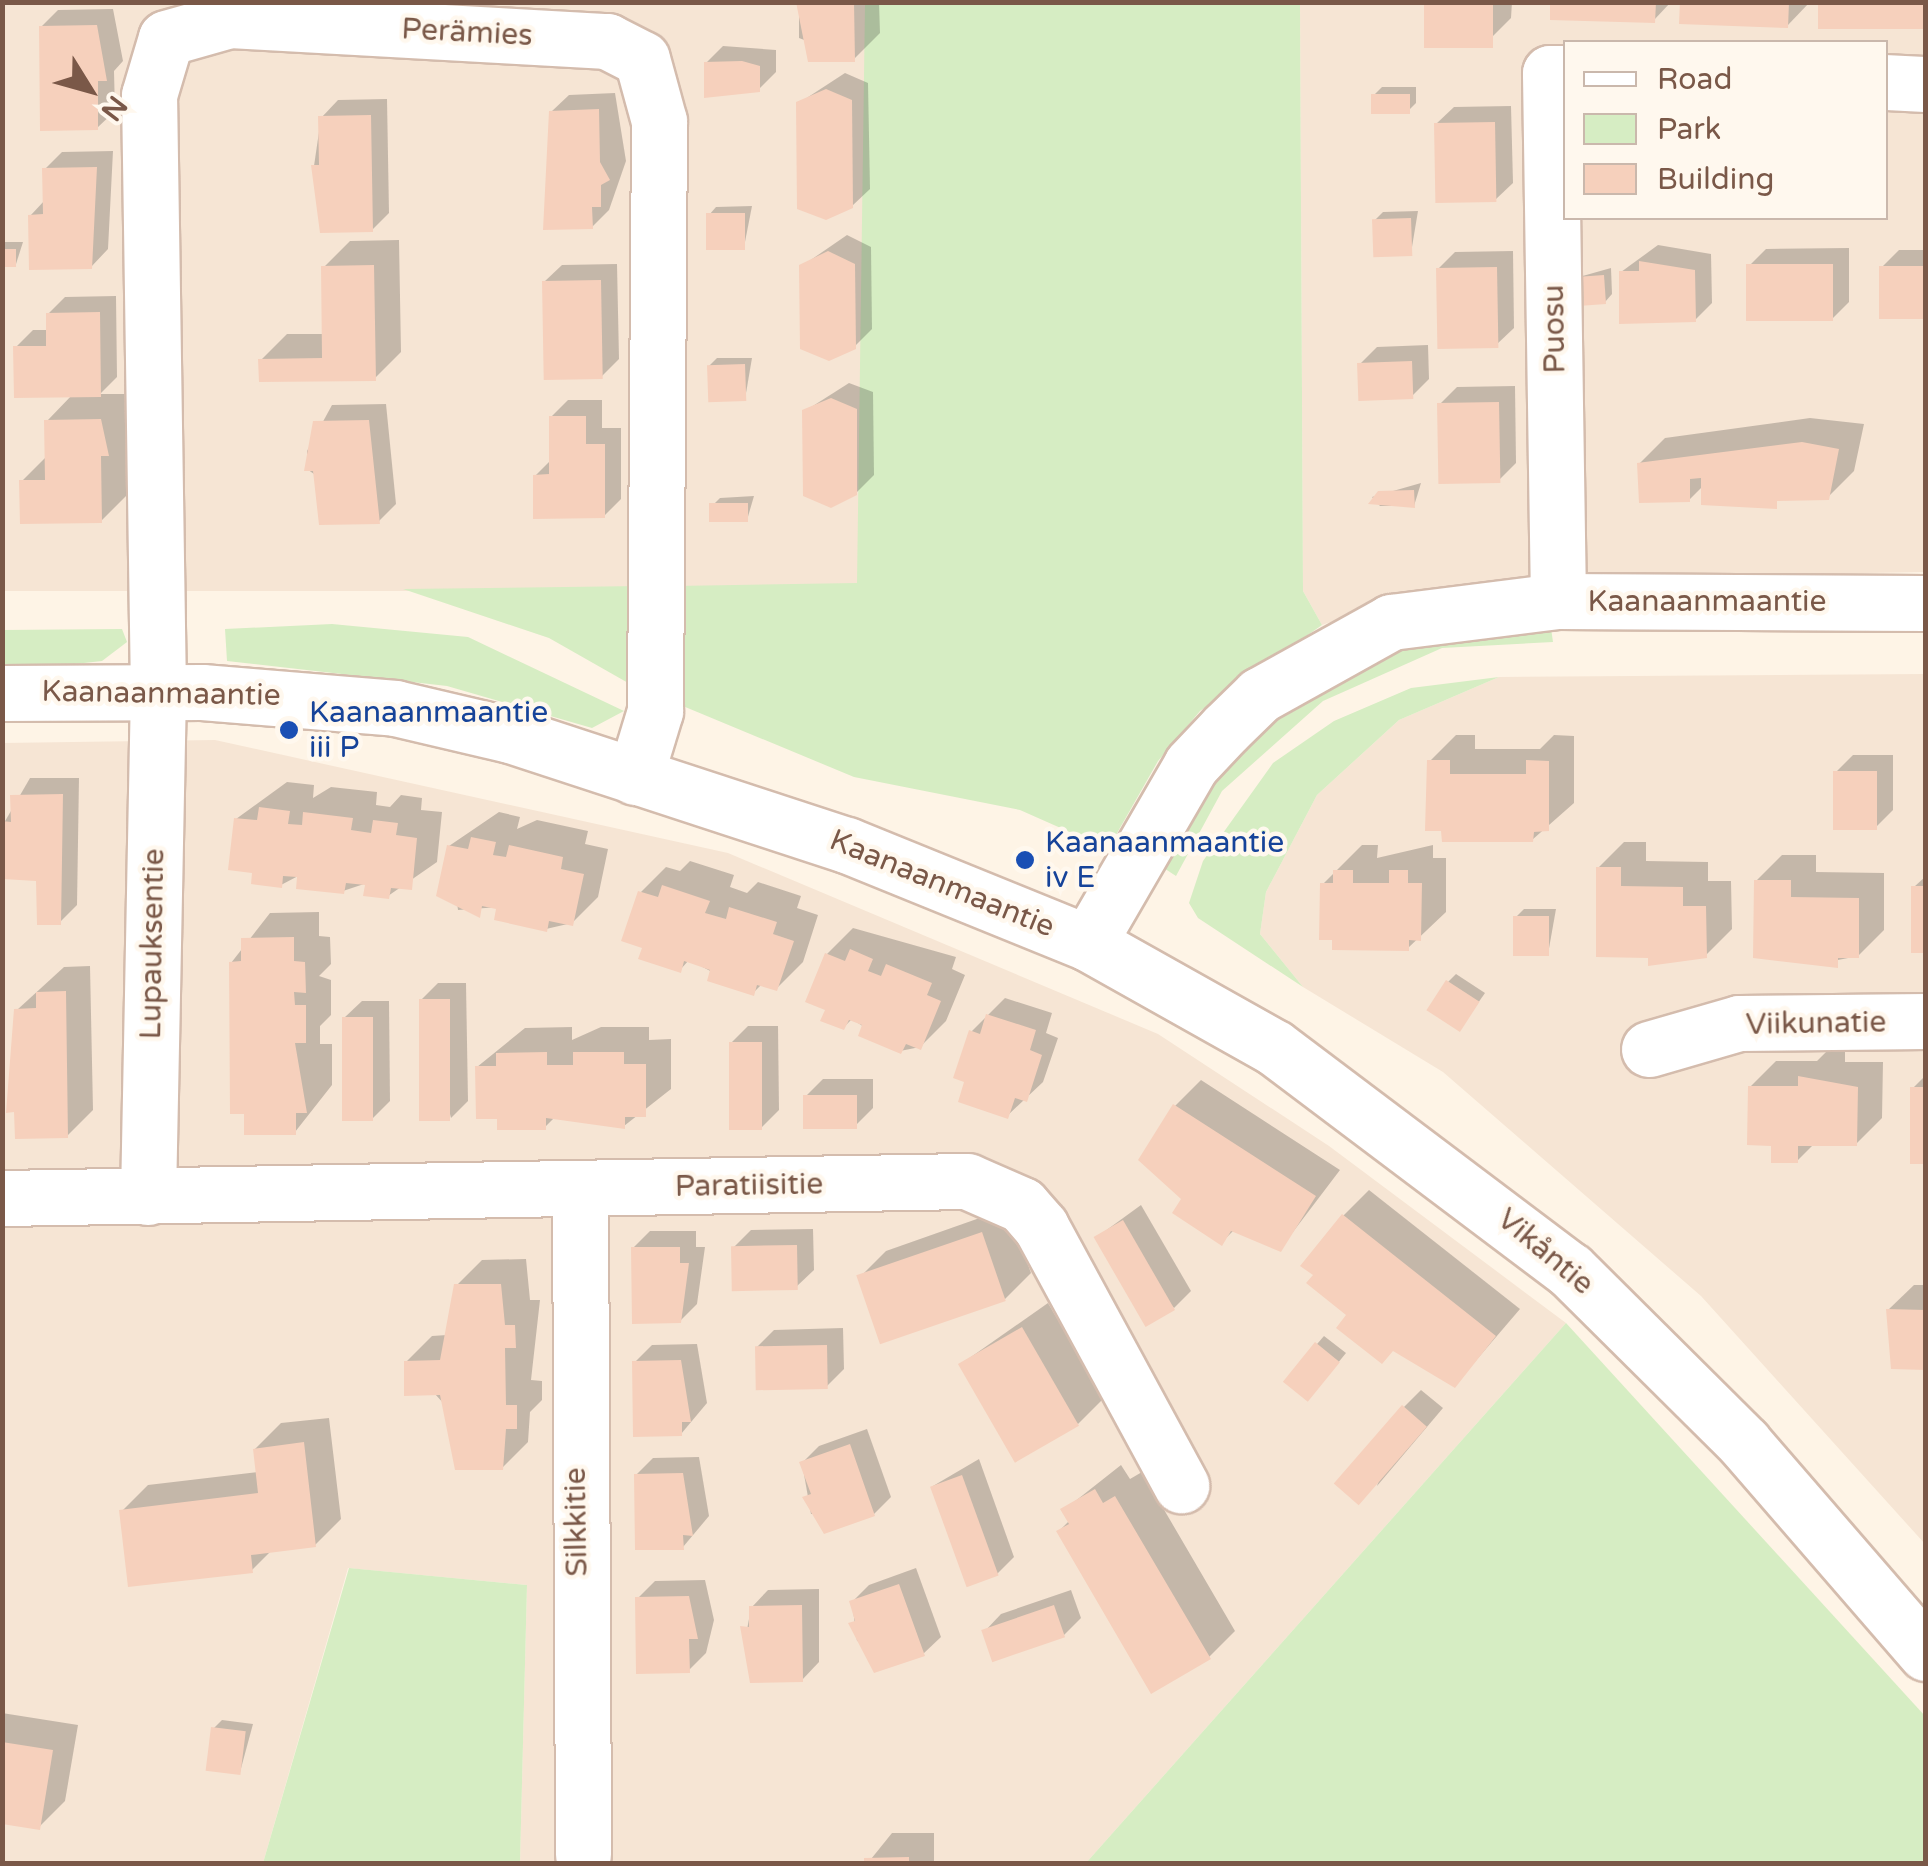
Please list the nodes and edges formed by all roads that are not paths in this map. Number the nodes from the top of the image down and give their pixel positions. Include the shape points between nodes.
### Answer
1 (1563, 74) edge
2 (1888, 82) edge
3 (1926, 84) edge
4 (1558, 600) junction
5 (1926, 603) edge
6 (158, 692) junction
7 (2, 693) edge
8 (635, 776) junction
9 (1088, 944) junction
10 (1926, 1021) edge
11 (1649, 1049) dead end
12 (580, 1190) junction
13 (148, 1196) junction
14 (2, 1198) edge
15 (1181, 1485) dead end
16 (1926, 1653) edge
17 (583, 1854) dead end

1 - 4 street, Puosu via 1550,73
2 - 3 street
4 - 5 street, Kaanaanmaantie
4 - 9 street, Kaanaanmaantie via 1391,622 1260,695 1191,765
6 - 7 street, Kaanaanmaantie
6 - 8 street, Kaanaanmaantie via 396,708
6 - 8 street, Perämies via 148,95 166,38 230,20 607,41 642,60 659,121 655,710
6 - 13 street, Lupauksentie
8 - 9 street, Kaanaanmaantie via 847,845
9 - 16 street, Vikåntie via 1275,1048 1570,1270 1744,1443
10 - 11 street, Viikunatie via 1739,1023
12 - 13 street, Paratiisitie
12 - 15 street, Paratiisitie via 991,1188 1022,1205 1065,1262
12 - 17 street, Silkkitie
13 - 14 street, Paratiisitie

